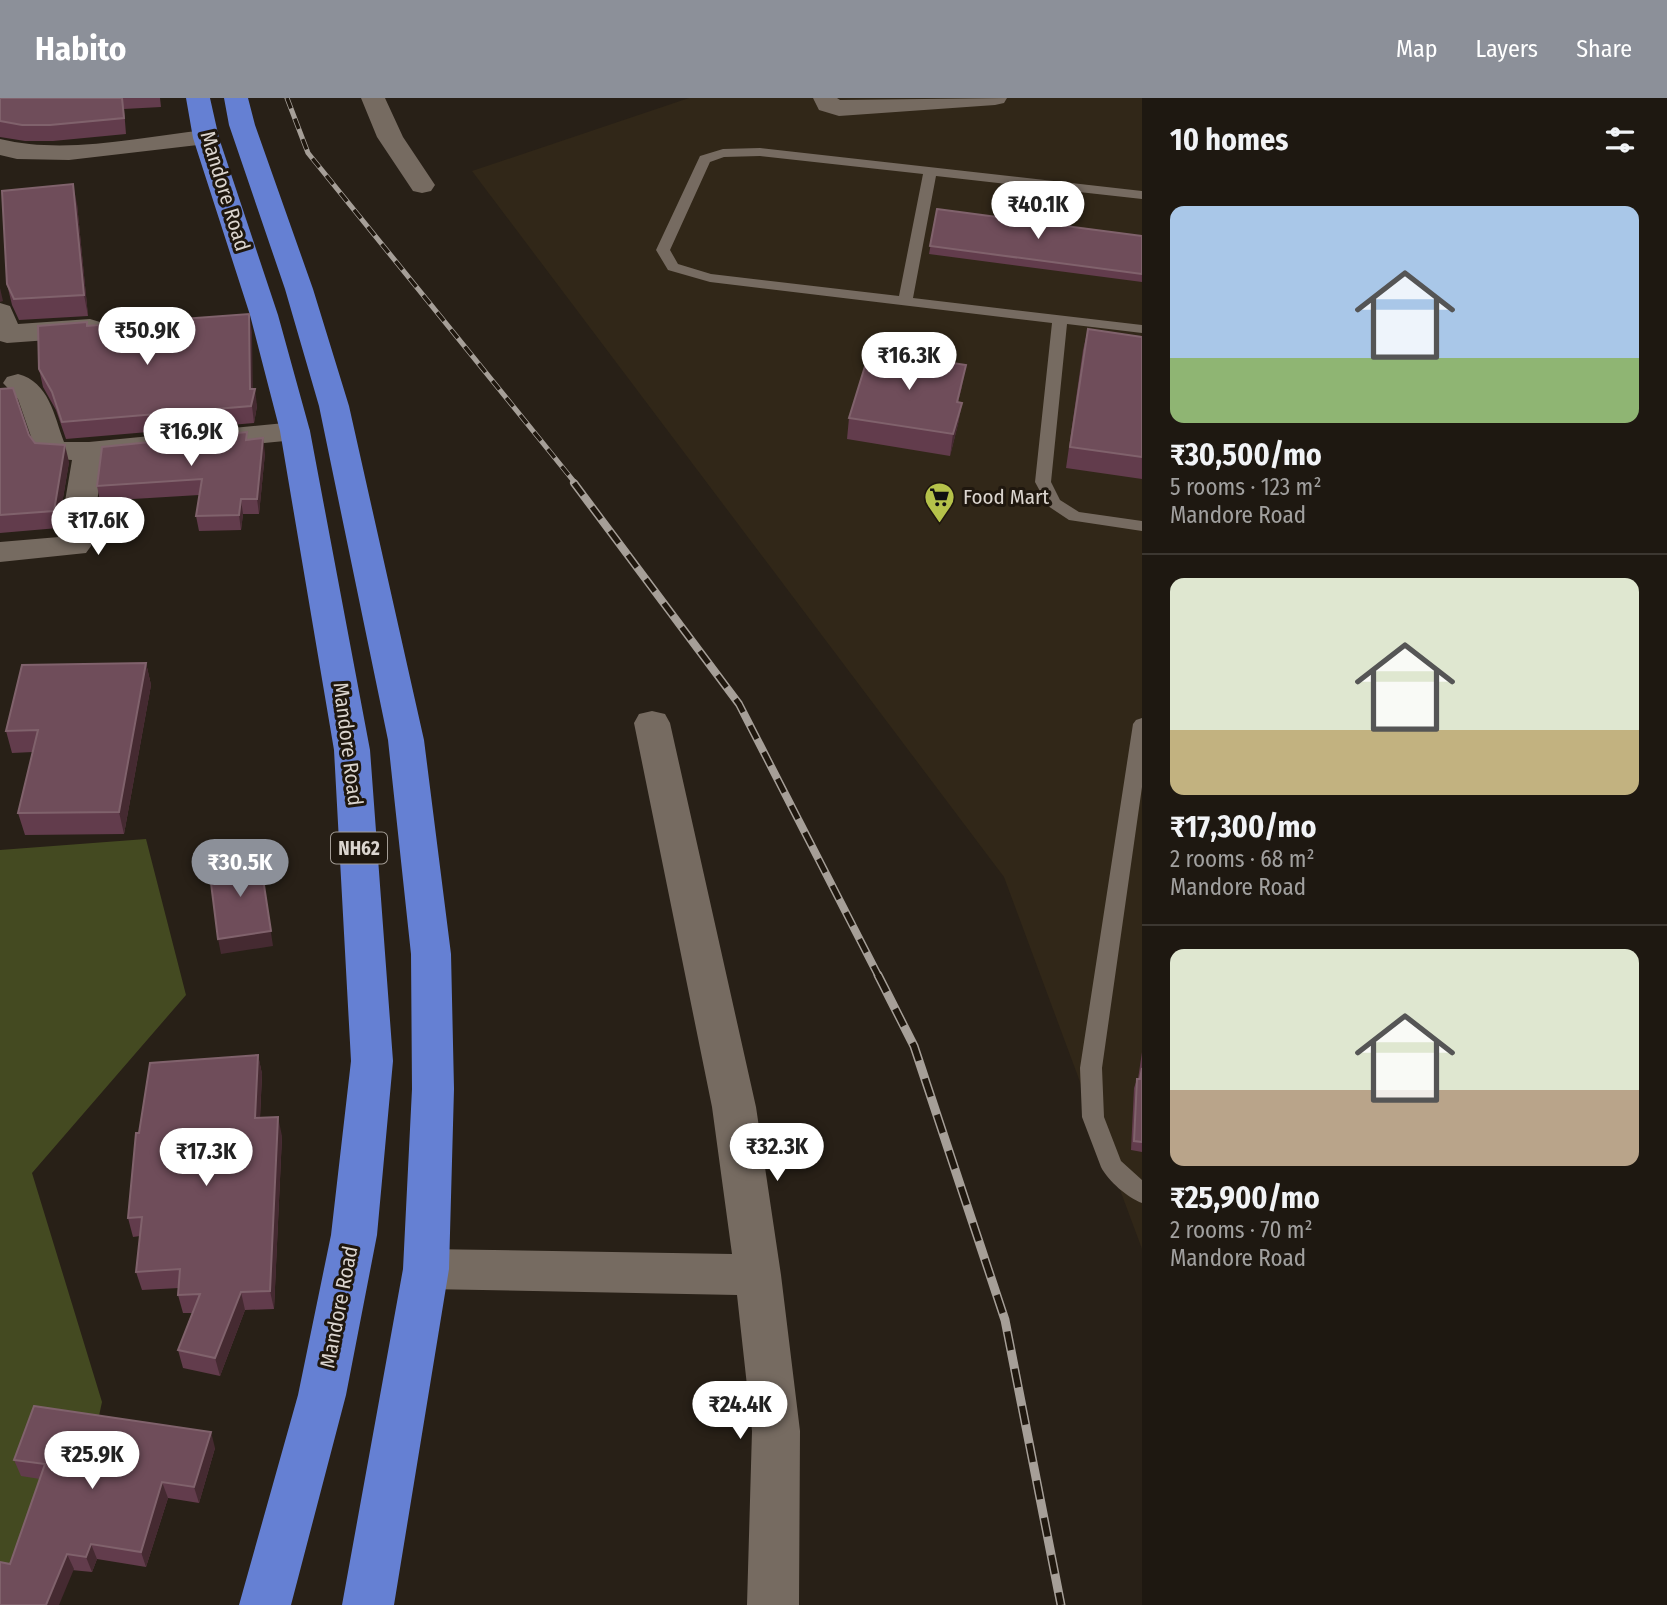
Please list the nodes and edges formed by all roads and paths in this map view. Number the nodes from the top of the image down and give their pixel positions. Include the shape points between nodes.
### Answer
1 (198, 98) edge
2 (236, 98) edge
3 (373, 98) edge
4 (825, 98) edge
5 (995, 98) edge
6 (206, 138) junction
7 (0, 147) edge
8 (930, 171) junction
9 (422, 186) dead end
10 (1142, 195) edge
11 (905, 301) junction
12 (1060, 319) junction
13 (117, 326) edge
14 (2, 327) edge
15 (1142, 329) edge
16 (9, 385) edge
17 (295, 431) junction
18 (89, 451) junction
19 (1142, 526) edge
20 (0, 552) edge
21 (652, 723) dead end
22 (1142, 724) edge
23 (1142, 1194) edge
24 (426, 1269) junction
25 (758, 1275) junction
26 (265, 1605) edge
27 (368, 1605) edge
28 (774, 1605) edge

1 - 6 highway, Mandore Road / NH62
2 - 24 highway, Mandore Road / NH62 via 334,406 407,740 431,954 433,1090
3 - 9 street via 390,137
4 - 5 street via 828,105 839,108
6 - 7 street via 20,152
6 - 17 highway, Mandore Road / NH62 via 251,316
8 - 10 lane
8 - 11 lane
8 - 11 lane via 760,152 723,153 705,159 663,250 673,267 710,278
11 - 12 lane
12 - 15 lane
12 - 19 lane via 1043,482 1054,503 1075,516
13 - 14 street
14 - 16 street
16 - 18 street via 32,396 52,451
17 - 18 street
17 - 26 highway, Mandore Road / NH62 via 352,750 372,1061 354,1235 322,1395
18 - 20 street via 74,546
21 - 25 street via 734,1107
22 - 23 lane via 1091,1068 1093,1117 1112,1167
24 - 25 street
24 - 27 highway, Mandore Road / NH62
25 - 28 street via 776,1431

